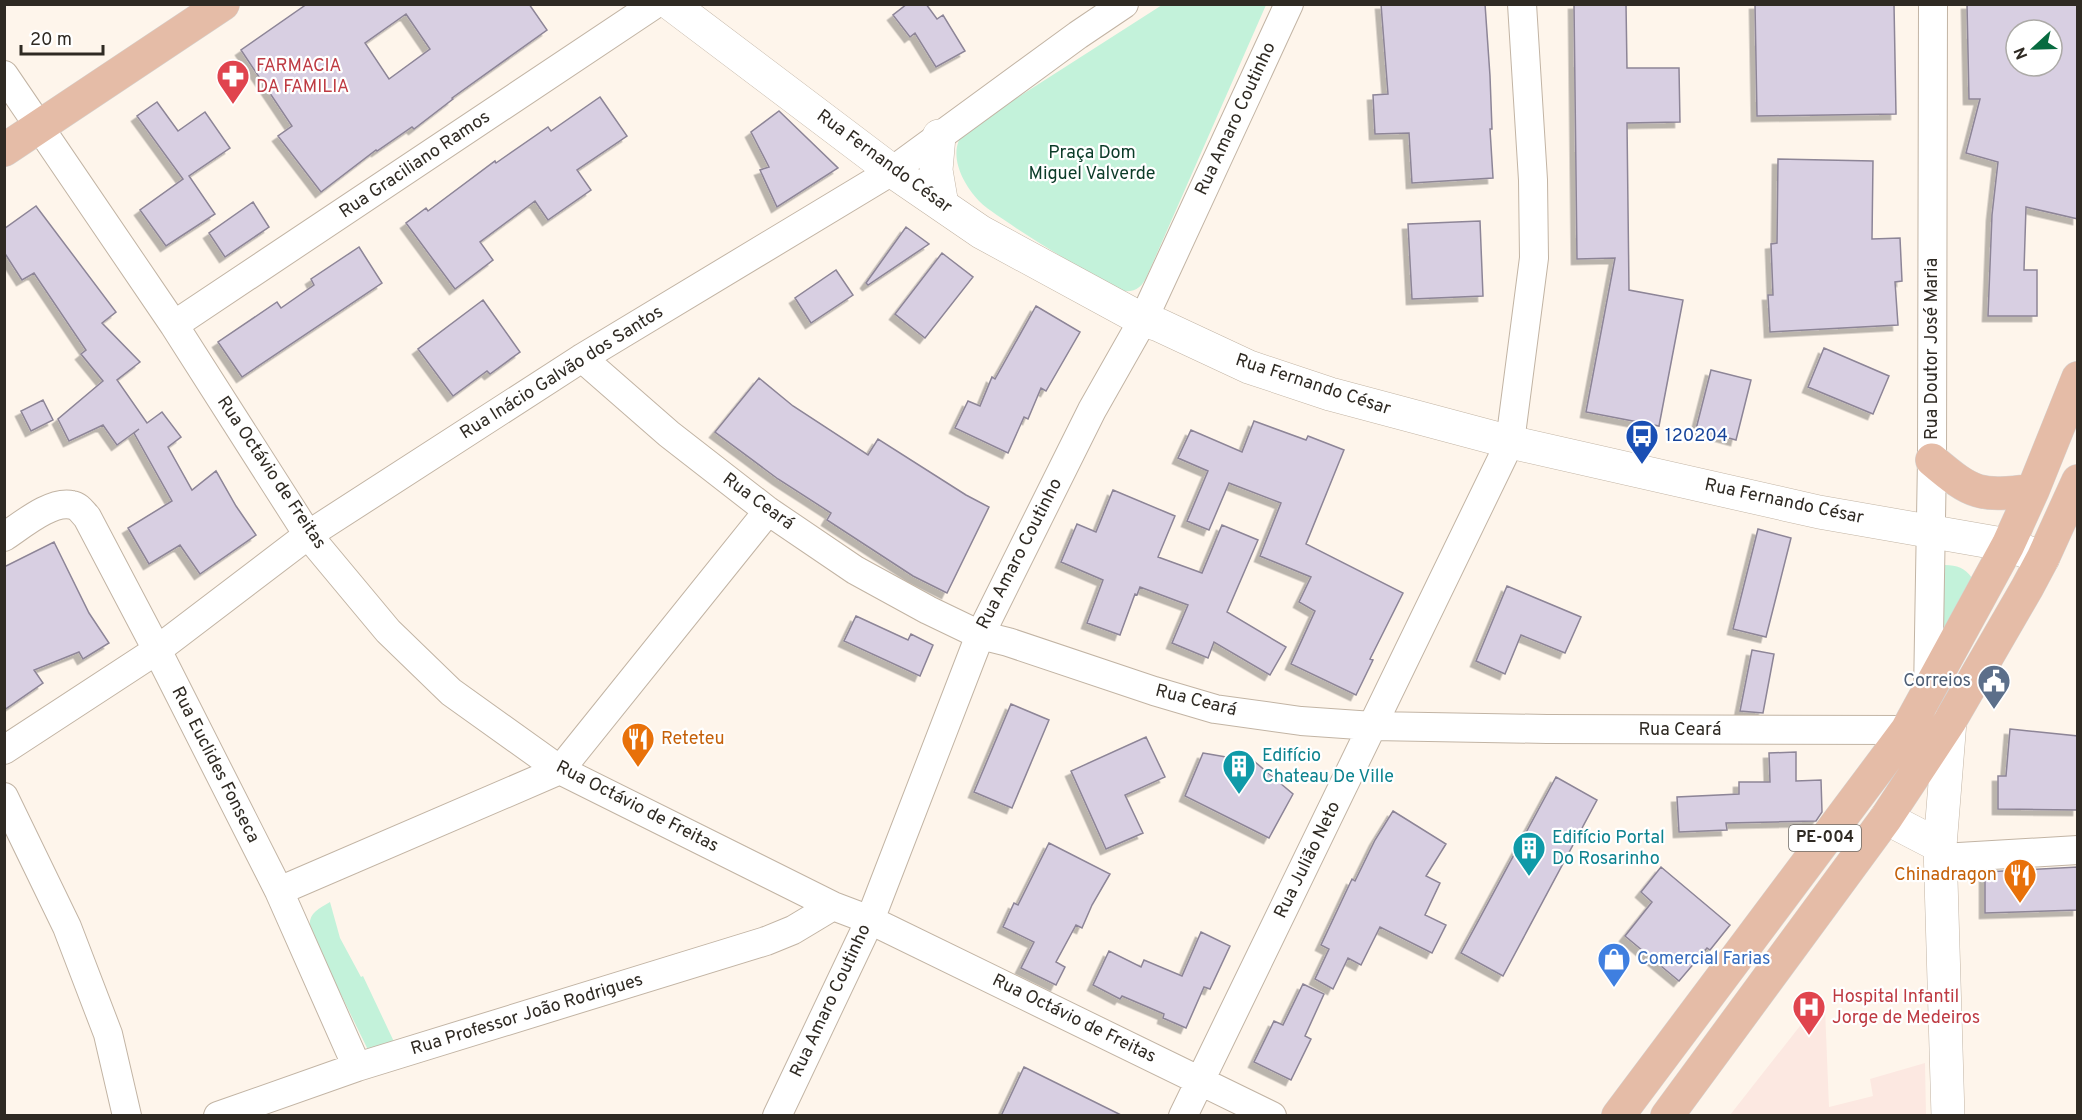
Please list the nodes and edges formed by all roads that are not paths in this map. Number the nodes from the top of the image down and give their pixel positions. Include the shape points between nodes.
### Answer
1 (223, 4) edge
2 (655, 4) edge
3 (670, 4) edge
4 (1124, 4) edge
5 (1289, 4) edge
6 (1522, 4) edge
7 (1933, 4) edge
8 (1084, 15) edge
9 (4, 75) edge
10 (40, 125) junction
11 (939, 136) junction
12 (4, 150) edge
13 (892, 171) junction
14 (942, 204) junction
15 (1143, 320) junction
16 (174, 325) junction
17 (582, 358) junction
18 (2078, 378) edge
19 (1510, 442) junction
20 (1932, 460) junction
21 (2078, 481) edge
22 (2033, 490) junction
23 (768, 511) junction
24 (1931, 531) junction
25 (309, 535) junction
26 (4, 537) edge
27 (2008, 545) junction
28 (2043, 558) junction
29 (980, 635) junction
30 (157, 650) junction
31 (1928, 693) junction
32 (1950, 721) junction
33 (1373, 726) junction
34 (1907, 730) junction
35 (4, 750) edge
36 (560, 770) junction
37 (4, 797) edge
38 (1886, 818) junction
39 (2078, 850) edge
40 (1941, 852) junction
41 (279, 891) junction
42 (833, 906) junction
43 (870, 920) junction
44 (357, 1067) junction
45 (1200, 1080) junction
46 (1953, 1115) edge
47 (127, 1116) edge
48 (218, 1116) edge
49 (777, 1116) edge
50 (1182, 1116) edge
51 (1272, 1116) edge
52 (1618, 1116) edge
53 (1667, 1116) edge

1 - 10 main road
2 - 16 street, Rua Graciliano Ramos
3 - 13 street, Rua Fernando César
4 - 8 street, Rua Inácio Galvão dos Santos
5 - 15 street, Rua Amaro Coutinho
6 - 19 street, Rua Julião Neto via 1534,258
7 - 20 street, Rua Doutor José Maria
8 - 11 street, Rua Inácio Galvão dos Santos
9 - 10 street, Rua Octávio de Freitas
10 - 12 main road
10 - 16 street, Rua Octávio de Freitas
11 - 13 street, Rua Inácio Galvão dos Santos
11 - 14 street via 936,170
13 - 14 street, Rua Fernando César
13 - 17 street, Rua Inácio Galvão dos Santos
14 - 15 street, Rua Fernando César via 981,232
15 - 19 street, Rua Fernando César via 1289,381
15 - 29 street, Rua Amaro Coutinho via 1092,410
16 - 25 street, Rua Octávio de Freitas
17 - 23 street, Rua Ceará via 669,434
17 - 25 street, Rua Inácio Galvão dos Santos
18 - 22 main road, PE-004
19 - 24 street, Rua Fernando César via 1819,512
19 - 33 street, Rua Julião Neto
20 - 22 main road via 1957,482 1977,492
20 - 24 street, Rua Doutor José Maria
21 - 28 main road, PE-004
22 - 27 main road, PE-004
23 - 29 street, Rua Ceará via 855,570
23 - 36 street
24 - 27 street, Rua Fernando César
24 - 31 street, Rua Doutor José Maria
25 - 30 street, Rua Inácio Galvão dos Santos
25 - 36 street, Rua Octávio de Freitas via 388,632 451,692
26 - 30 street, Rua Euclides Fonseca via 57,505 79,507
27 - 28 street, Rua Fernando César
27 - 31 main road, PE-004
28 - 32 main road, PE-004
29 - 33 street, Rua Ceará via 1215,709
29 - 43 street, Rua Amaro Coutinho
30 - 35 street, Rua Inácio Galvão dos Santos
30 - 41 street, Rua Euclides Fonseca
31 - 34 main road, PE-004
32 - 38 main road, PE-004
32 - 40 street
33 - 34 street, Rua Ceará
33 - 45 street, Rua Julião Neto
34 - 52 main road, PE-004
36 - 41 street
36 - 42 street, Rua Octávio de Freitas
37 - 47 street via 68,927 108,1034
38 - 40 street
38 - 53 main road, PE-004
39 - 40 street
40 - 46 street
41 - 44 street, Rua Euclides Fonseca
42 - 43 street, Rua Octávio de Freitas
42 - 44 street, Rua Professor João Rodrigues via 766,941
43 - 45 street, Rua Octávio de Freitas
43 - 49 street, Rua Amaro Coutinho
44 - 48 street, Rua Professor João Rodrigues
45 - 50 street, Rua Julião Neto
45 - 51 street, Rua Octávio de Freitas

